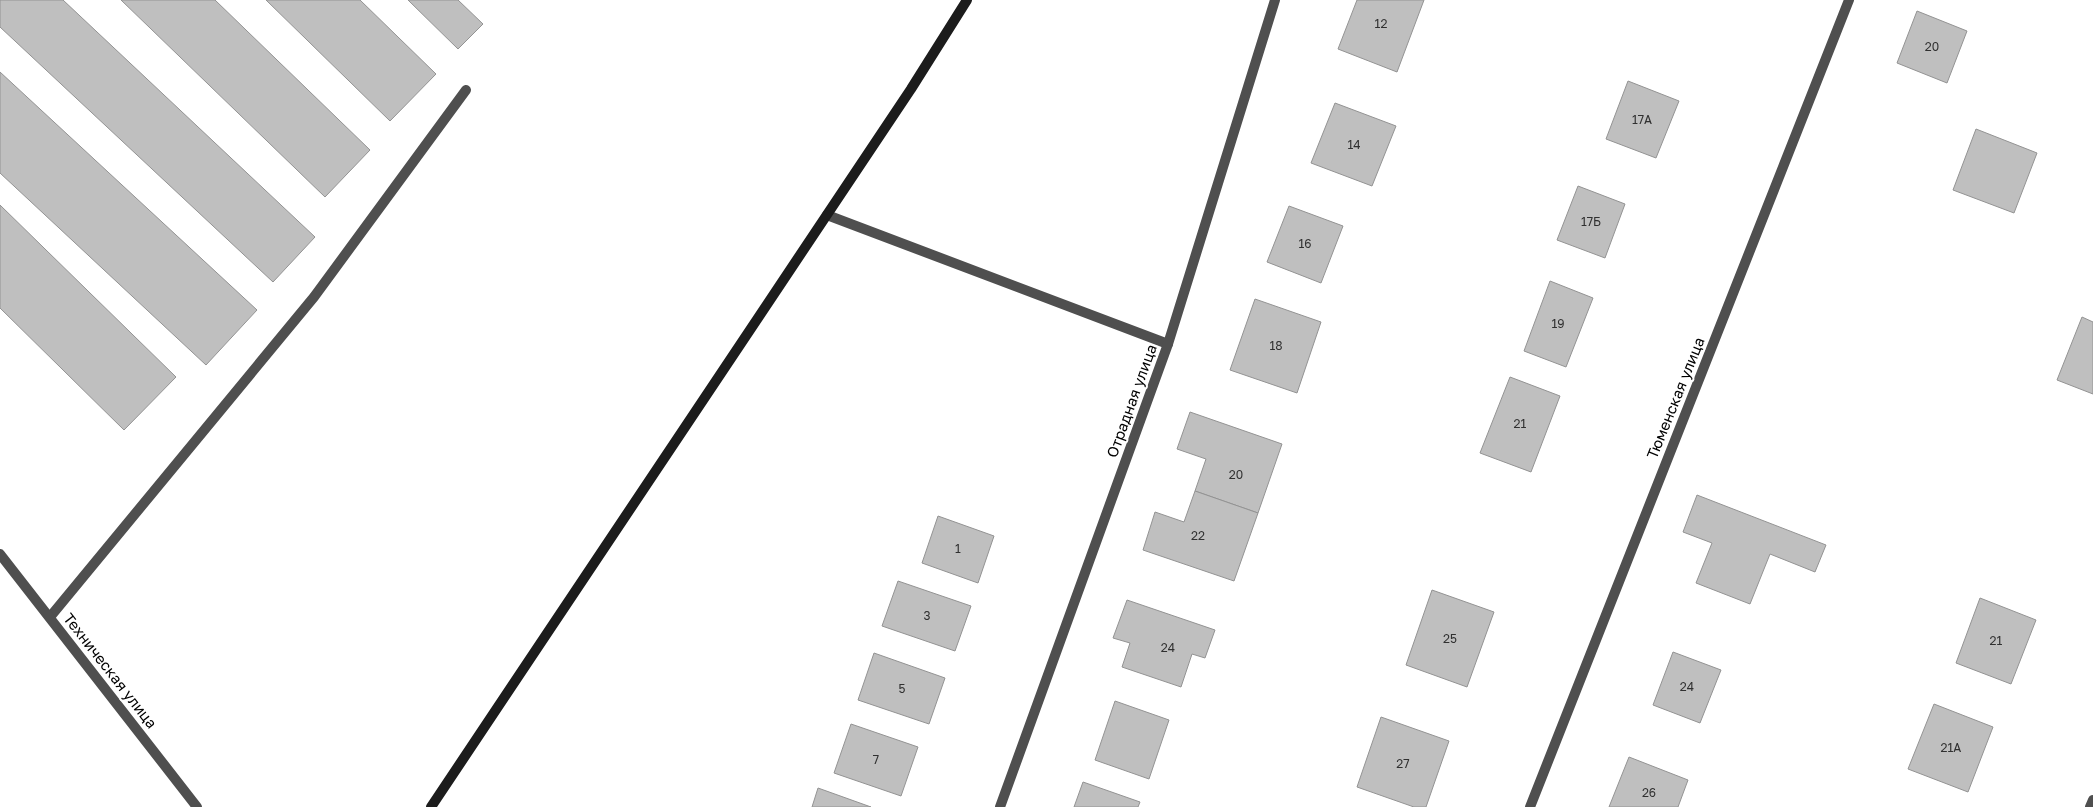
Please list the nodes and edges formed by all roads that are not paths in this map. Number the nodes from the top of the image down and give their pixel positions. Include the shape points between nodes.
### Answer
1 (967, 0) edge
2 (1276, 0) edge
3 (1849, 0) edge
4 (466, 90) dead end
5 (827, 215) junction
6 (1168, 344) junction
7 (0, 554) edge
8 (50, 618) junction
9 (2093, 800) edge
10 (197, 807) edge
11 (431, 807) edge
12 (1000, 807) edge
13 (1530, 807) edge
14 (2090, 807) edge

1 - 5 main road
2 - 6 street, Отрадная улица
3 - 13 street, Тюменская улица
4 - 8 street via 314,297
5 - 6 street
5 - 11 main road
6 - 12 street, Отрадная улица
7 - 8 street, Техническая улица
8 - 10 street, Техническая улица
9 - 14 street

